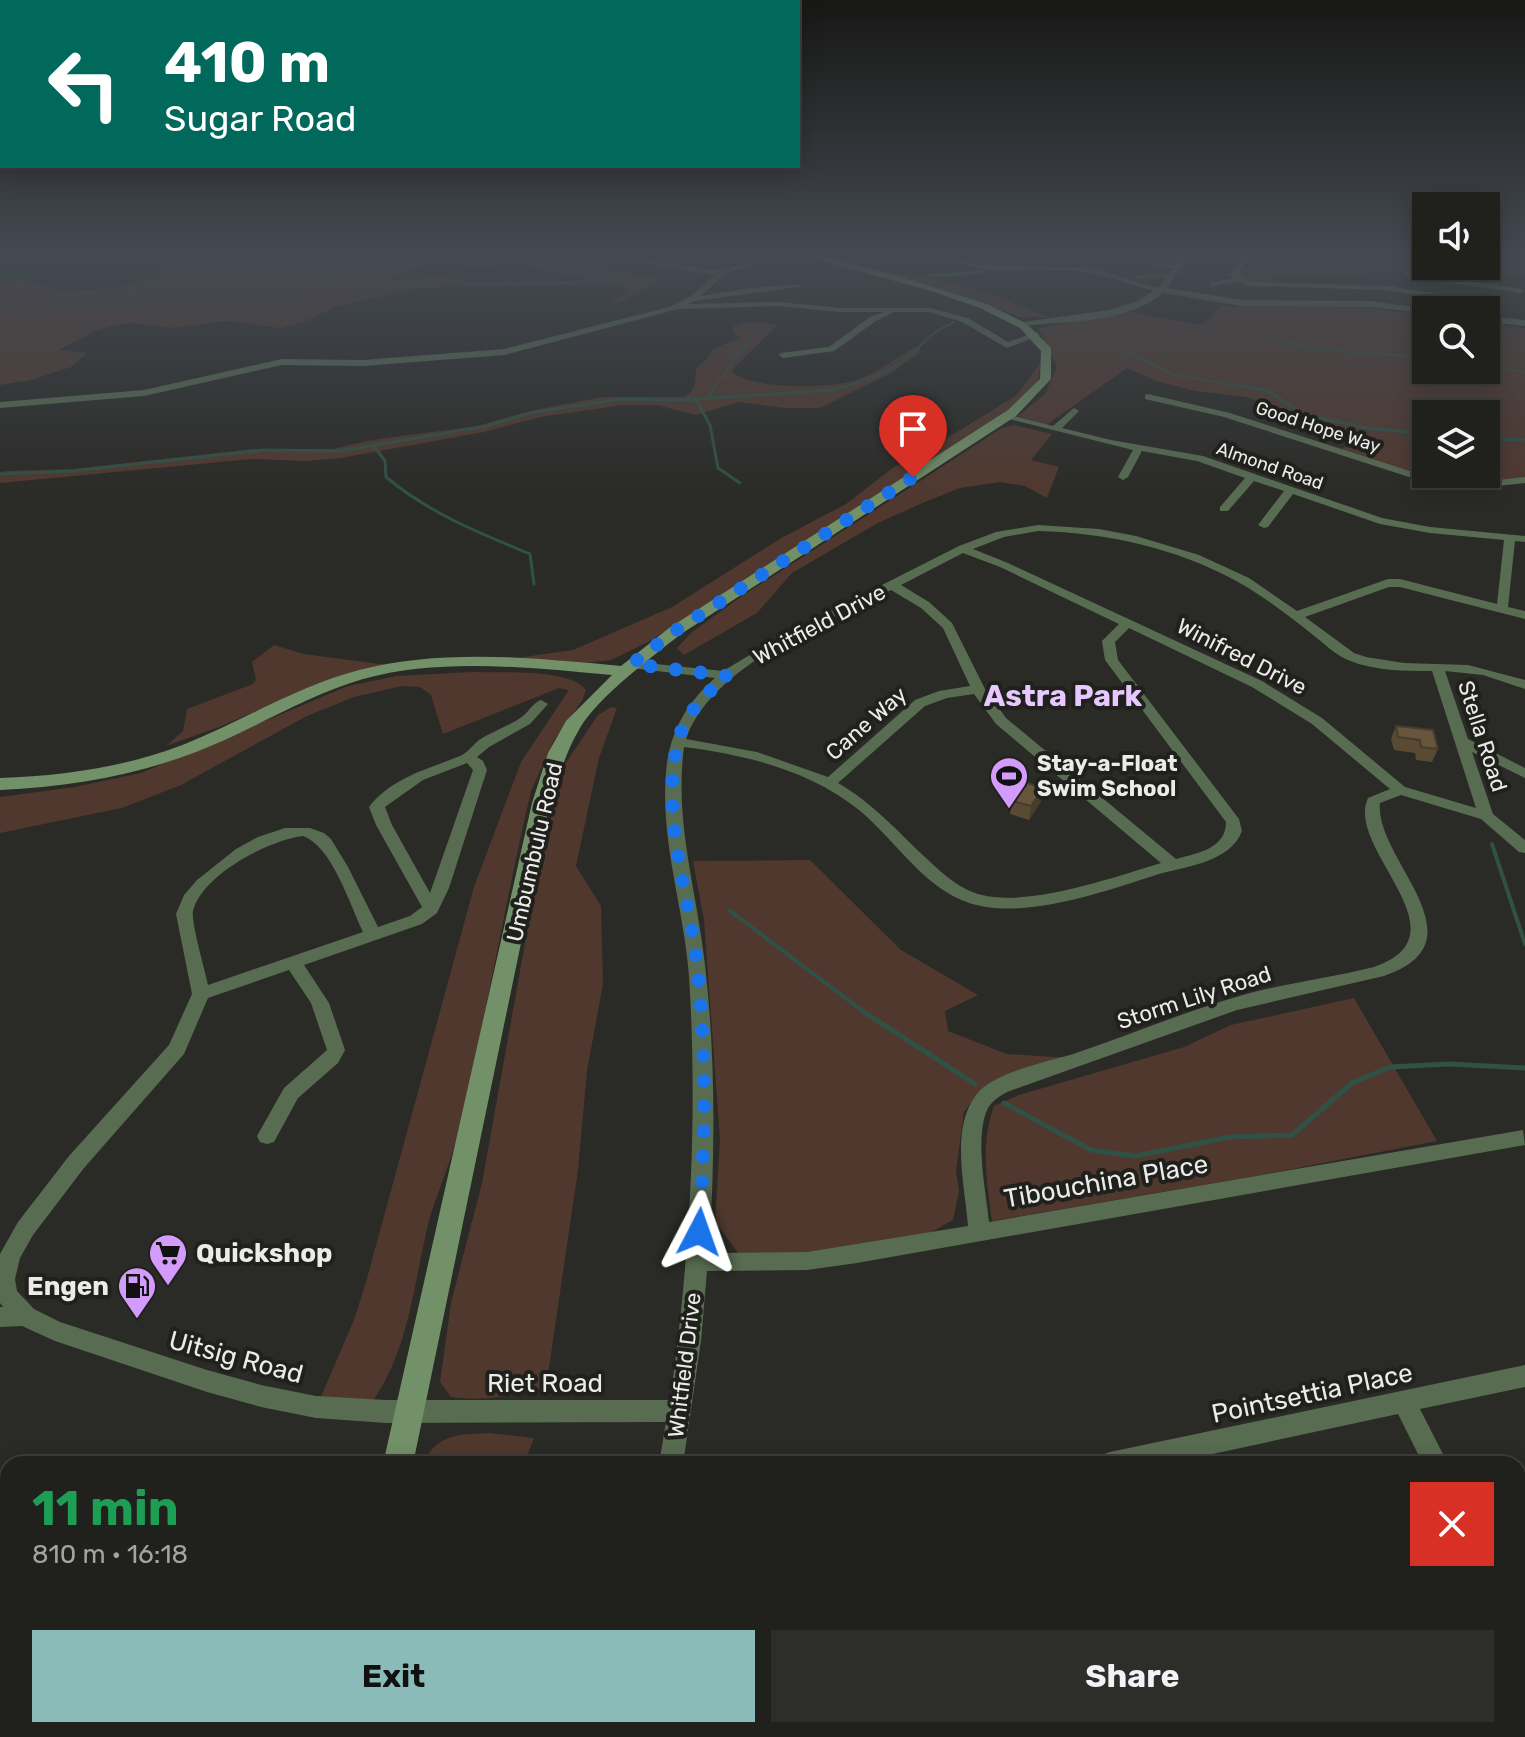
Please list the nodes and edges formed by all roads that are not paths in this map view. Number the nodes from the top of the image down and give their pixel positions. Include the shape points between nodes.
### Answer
1 (560, 338) edge
2 (846, 338) edge
3 (995, 338) edge
4 (1016, 338) edge
5 (1034, 338) edge
6 (783, 355) dead end
7 (1148, 397) dead end
8 (0, 405) edge
9 (1074, 411) dead end
10 (1006, 417) junction
11 (1055, 429) junction
12 (1139, 447) junction
13 (1252, 476) junction
14 (1123, 477) dead end
15 (1525, 480) edge
16 (1291, 490) junction
17 (1224, 509) dead end
18 (1264, 525) dead end
19 (1510, 538) junction
20 (1525, 539) edge
21 (963, 549) junction
22 (892, 585) junction
23 (1502, 610) junction
24 (1525, 615) edge
25 (1296, 616) junction
26 (1127, 623) junction
27 (628, 667) junction
28 (1438, 669) junction
29 (728, 676) junction
30 (1525, 685) edge
31 (978, 689) junction
32 (541, 704) dead end
33 (678, 742) junction
34 (1464, 742) junction
35 (467, 759) junction
36 (1525, 774) edge
37 (830, 783) junction
38 (0, 784) edge
39 (1400, 790) junction
40 (1486, 816) junction
41 (1525, 848) edge
42 (1173, 865) junction
43 (431, 909) junction
44 (373, 935) junction
45 (292, 962) junction
46 (201, 994) junction
47 (267, 1136) dead end
48 (1523, 1138) edge
49 (979, 1231) junction
50 (697, 1262) junction
51 (24, 1316) junction
52 (0, 1317) edge
53 (1525, 1376) edge
54 (1404, 1402) junction
55 (409, 1411) junction
56 (680, 1411) junction
57 (400, 1456) edge
58 (672, 1456) edge
59 (1148, 1456) edge
60 (1432, 1456) edge

1 - 8 street via 504,352 363,363 282,362 144,393
2 - 6 street via 831,349
3 - 4 street via 1007,345
5 - 10 main road, Umbumbulu Road via 1049,360 1048,377
7 - 15 street, Good Hope Way via 1227,415 1443,485
9 - 11 street
10 - 11 street, Almond Road
10 - 27 main road, Umbumbulu Road via 675,631
11 - 12 street, Almond Road
12 - 13 street, Almond Road via 1199,458
12 - 14 street
13 - 16 street, Almond Road
13 - 17 street
16 - 18 street
16 - 19 street, Almond Road via 1398,525
19 - 20 street, Almond Road
19 - 23 street
21 - 22 street, Whitfield Drive
21 - 25 street, Whitfield Drive via 1029,528 1100,533 1219,567
21 - 26 street, Winifred Drive
22 - 29 street, Whitfield Drive via 793,634
22 - 31 street via 948,626
23 - 24 street
23 - 25 street via 1388,583
25 - 28 street, Whitfield Drive via 1357,659 1389,667
26 - 39 street, Winifred Drive via 1291,703
26 - 42 street via 1108,641 1112,660 1234,822 1235,833 1223,847
27 - 29 street
27 - 38 main road via 392,668 339,681 157,759 83,776
27 - 55 main road, Umbumbulu Road via 575,721 547,780
28 - 30 street, Whitfield Drive via 1485,671
28 - 34 street, Stella Road
29 - 33 street, Whitfield Drive via 698,703
31 - 37 street, Cane Way via 920,703
31 - 42 street via 1031,749
32 - 35 street via 530,718 478,746
33 - 37 street via 779,763
33 - 50 street, Whitfield Drive via 673,802 697,967 703,1083
34 - 36 street
34 - 40 street, Stella Road
35 - 43 street via 480,770
35 - 43 street via 397,789 377,807
37 - 42 street via 865,808 936,875 984,902 1029,902
39 - 40 street, Winifred Drive
39 - 49 street, Storm Lily Road via 1373,801 1370,808 1417,914 1418,935 1406,958 1365,975 1210,1012 989,1093 973,1126
40 - 41 street, Winifred Drive
43 - 44 street
44 - 45 street
44 - 46 street via 319,836 310,832 270,838 211,873 185,908
45 - 46 street
45 - 47 street via 319,1004 336,1050 286,1099
46 - 51 street via 185,1035 155,1076 13,1244 4,1282 7,1299
48 - 49 street, Tibouchina Place
49 - 50 street, Tibouchina Place via 807,1261
50 - 56 street, Whitfield Drive
51 - 52 street
51 - 55 street, Uitsig Road via 258,1395 319,1408
53 - 54 street, Pointsettia Place
54 - 59 street, Pointsettia Place
54 - 60 street
55 - 56 street, Riet Road
55 - 57 main road, Umbumbulu Road
56 - 58 street, Whitfield Drive

